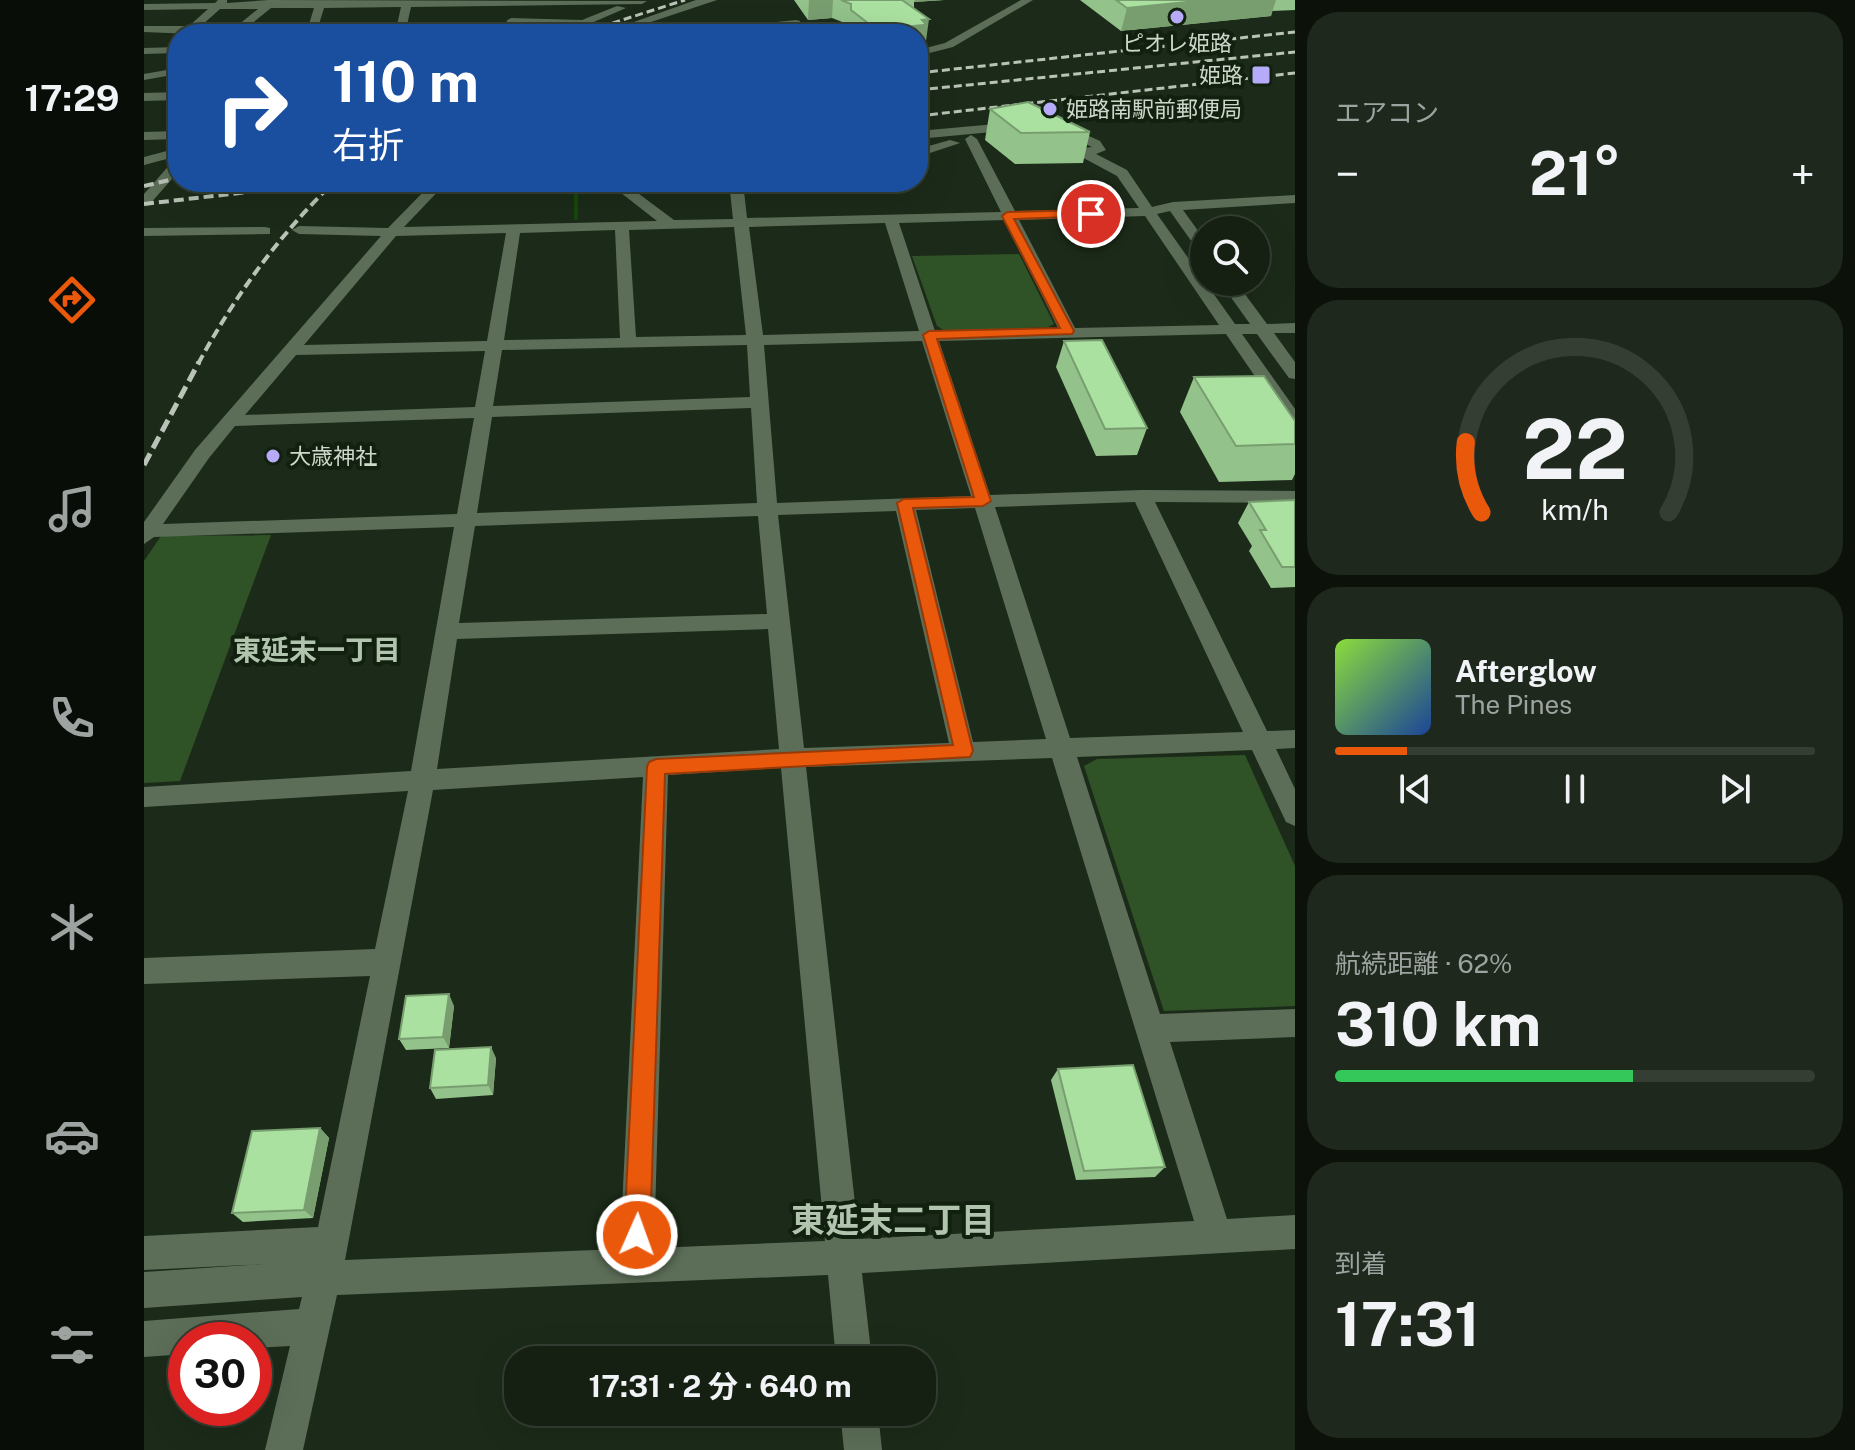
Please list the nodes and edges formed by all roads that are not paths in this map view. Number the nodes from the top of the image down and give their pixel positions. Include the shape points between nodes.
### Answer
1 (715, 0) edge
2 (1028, 0) edge
3 (565, 1) edge
4 (644, 1) edge
5 (321, 2) edge
6 (221, 3) edge
7 (272, 3) edge
8 (408, 3) edge
9 (144, 7) edge
10 (512, 11) edge
11 (790, 11) dead end
12 (496, 16) dead end
13 (420, 18) dead end
14 (404, 19) junction
15 (587, 21) junction
16 (145, 24) edge
17 (197, 24) edge
18 (245, 24) edge
19 (314, 24) edge
20 (403, 24) edge
21 (580, 24) edge
22 (640, 24) edge
23 (718, 24) edge
24 (798, 24) edge
25 (168, 28) edge
26 (168, 50) edge
27 (144, 51) edge
28 (928, 51) edge
29 (168, 73) edge
30 (144, 77) edge
31 (1006, 127) junction
32 (928, 134) edge
33 (168, 135) edge
34 (144, 136) edge
35 (971, 139) junction
36 (928, 150) edge
37 (168, 155) edge
38 (144, 159) edge
39 (168, 175) edge
40 (430, 192) edge
41 (627, 192) edge
42 (737, 192) edge
43 (1295, 199) edge
44 (144, 202) edge
45 (1173, 206) junction
46 (1147, 212) junction
47 (1007, 216) junction
48 (890, 218) junction
49 (740, 222) junction
50 (670, 224) junction
51 (622, 225) junction
52 (514, 228) junction
53 (299, 230) dead end
54 (1190, 230) edge
55 (265, 231) dead end
56 (144, 232) edge
57 (392, 232) junction
58 (1238, 296) edge
59 (1295, 328) edge
60 (1262, 329) junction
61 (1231, 330) junction
62 (1068, 331) junction
63 (929, 335) junction
64 (755, 340) junction
65 (628, 342) junction
66 (496, 344) junction
67 (292, 350) junction
68 (1295, 374) edge
69 (757, 402) junction
70 (483, 410) junction
71 (230, 421) junction
72 (1295, 422) edge
73 (1142, 496) junction
74 (1295, 497) edge
75 (983, 501) junction
76 (904, 503) junction
77 (767, 507) junction
78 (464, 518) junction
79 (146, 533) edge
80 (779, 621) junction
81 (446, 631) junction
82 (1295, 739) edge
83 (1258, 740) junction
84 (1064, 748) junction
85 (963, 751) junction
86 (793, 758) junction
87 (656, 767) junction
88 (422, 782) junction
89 (144, 797) edge
90 (1295, 815) edge
91 (385, 962) junction
92 (144, 971) edge
93 (1295, 1023) edge
94 (1150, 1029) junction
95 (1295, 1232) edge
96 (1216, 1237) junction
97 (332, 1243) junction
98 (144, 1253) edge
99 (844, 1257) junction
100 (636, 1267) junction
101 (324, 1279) junction
102 (144, 1290) edge
103 (313, 1326) junction
104 (144, 1339) edge
105 (853, 1346) edge
106 (860, 1426) edge
107 (284, 1450) edge
108 (863, 1450) edge

1 - 22 street
1 - 23 street
2 - 28 street
3 - 4 street
3 - 10 street
4 - 15 street
5 - 7 street
5 - 8 street
5 - 19 street
6 - 7 street
6 - 9 street
6 - 17 street
7 - 18 street
8 - 10 street
8 - 14 street
10 - 12 street
10 - 15 street
11 - 24 street
13 - 14 street
14 - 20 street
15 - 21 street
16 - 25 street
26 - 27 street
29 - 30 street
31 - 32 street
31 - 35 street
31 - 46 street via 1038,126 1122,173
33 - 34 street
35 - 36 street
35 - 47 street
37 - 38 street
39 - 44 street
40 - 57 street
41 - 50 street
42 - 49 street
43 - 45 street
45 - 46 street
45 - 54 street
46 - 47 street
46 - 61 street
47 - 48 street
47 - 62 street
48 - 49 street
48 - 63 street
49 - 50 street
49 - 64 street
50 - 51 street
51 - 52 street
51 - 65 street
52 - 57 street
52 - 66 street
53 - 57 street
55 - 56 street
57 - 67 street
58 - 60 street
59 - 60 street
60 - 61 street
60 - 68 street
61 - 62 street
61 - 72 street
62 - 63 street
63 - 64 street
63 - 75 street
64 - 65 street
64 - 69 street
65 - 66 street
66 - 67 street
66 - 70 street
67 - 71 street
69 - 70 street
69 - 77 street
70 - 71 street
70 - 78 street
71 - 79 street
73 - 74 street
73 - 75 street
73 - 83 street
75 - 76 street
75 - 84 street
76 - 77 street
76 - 85 street
77 - 78 street
77 - 80 street
78 - 79 street
78 - 81 street
80 - 81 street
80 - 86 street
81 - 88 street
82 - 83 street
83 - 84 street
83 - 90 street
84 - 85 street
84 - 94 street
85 - 86 street
86 - 87 street
86 - 99 street
87 - 88 street
87 - 100 street
88 - 89 street
88 - 91 street
91 - 92 street
91 - 97 street
93 - 94 street
94 - 96 street
95 - 96 street
96 - 99 street
97 - 98 street
97 - 101 street
99 - 100 street
99 - 105 street
100 - 101 street
101 - 102 street
101 - 103 street
103 - 104 street
103 - 107 street
106 - 108 street

